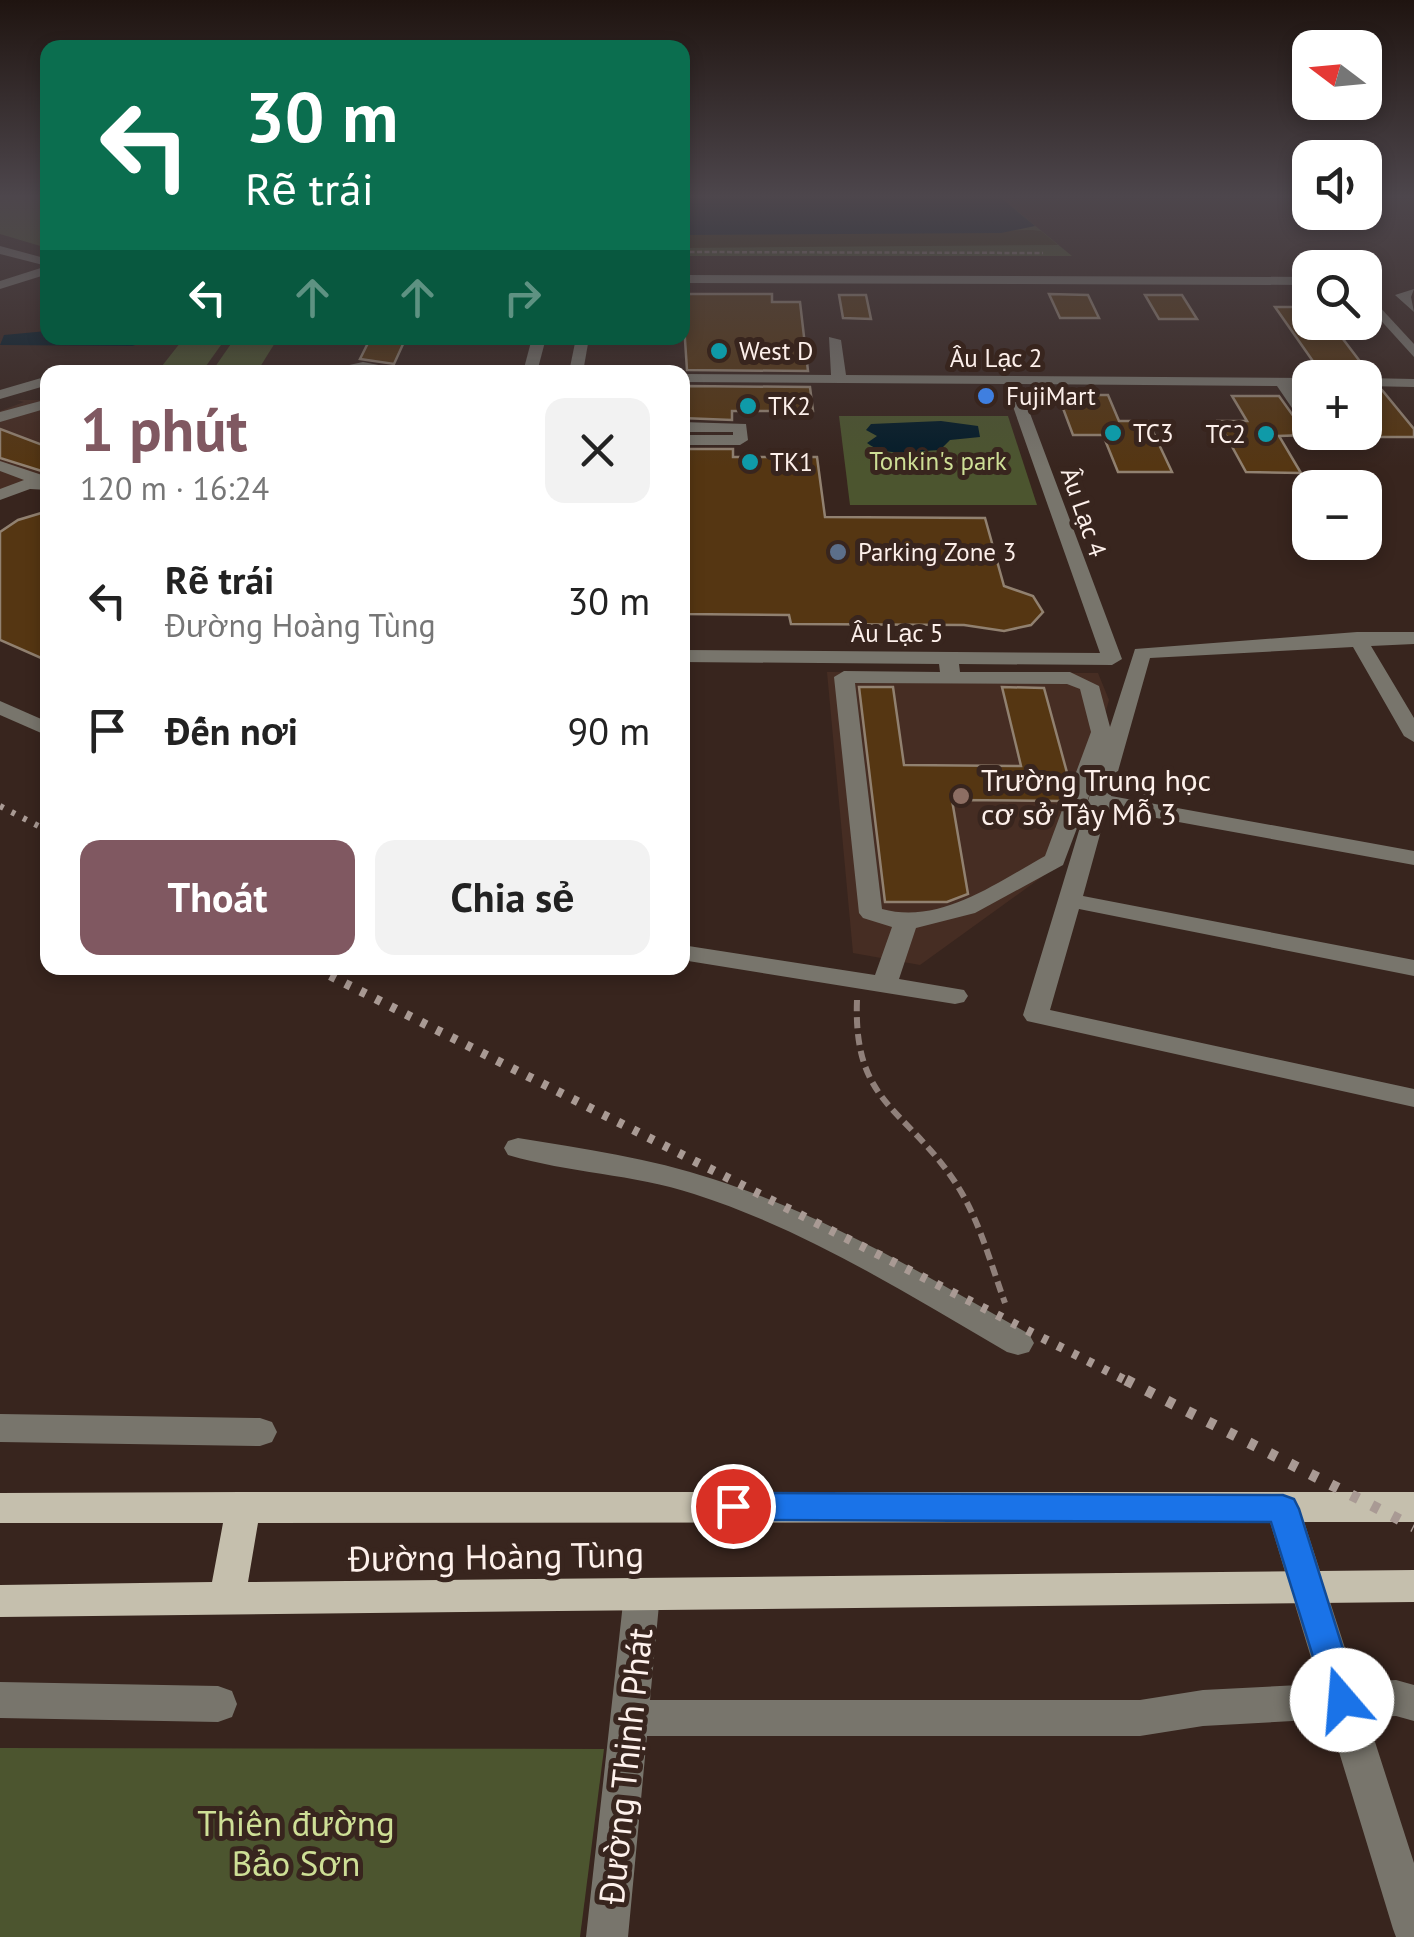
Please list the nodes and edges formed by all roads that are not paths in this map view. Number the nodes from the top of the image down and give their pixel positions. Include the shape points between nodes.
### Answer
1 (773, 286) edge
2 (830, 286) edge
3 (1085, 286) edge
4 (1146, 286) edge
5 (1414, 293) edge
6 (1414, 308) edge
7 (1382, 315) edge
8 (834, 340) dead end
9 (1414, 353) edge
10 (690, 378) edge
11 (839, 380) junction
12 (1012, 381) junction
13 (40, 382) edge
14 (1282, 382) junction
15 (1292, 382) edge
16 (1382, 382) edge
17 (1414, 382) edge
18 (0, 395) edge
19 (1292, 397) edge
20 (40, 406) edge
21 (4, 413) edge
22 (690, 427) edge
23 (690, 440) edge
24 (0, 466) edge
25 (40, 481) edge
26 (40, 484) edge
27 (0, 495) edge
28 (1357, 638) junction
29 (1414, 638) edge
30 (690, 656) edge
31 (1112, 659) joint
32 (949, 668) junction
33 (0, 707) edge
34 (40, 726) edge
35 (1414, 736) edge
36 (1100, 801) junction
37 (1414, 858) edge
38 (1073, 900) junction
39 (905, 923) junction
40 (690, 954) edge
41 (1414, 968) edge
42 (884, 985) junction
43 (955, 996) dead end
44 (1414, 1098) edge
45 (518, 1148) dead end
46 (1014, 1331) road end
47 (0, 1428) edge
48 (260, 1432) dead end
49 (243, 1507) junction
50 (1414, 1507) edge
51 (0, 1508) edge
52 (1283, 1509) junction
53 (1414, 1586) edge
54 (1307, 1589) junction
55 (642, 1594) junction
56 (227, 1600) junction
57 (0, 1601) edge
58 (0, 1700) edge
59 (1342, 1700) junction
60 (1414, 1702) edge
61 (218, 1704) dead end
62 (630, 1718) junction
63 (1414, 1929) edge
64 (607, 1937) edge

1 - 2 street
3 - 4 street via 1093,292 1143,292
5 - 6 street via 1402,295
7 - 9 street
8 - 11 street
10 - 11 street, Âu Lạc 2
11 - 12 street, Âu Lạc 2
12 - 14 street, Âu Lạc 2
12 - 31 street, Âu Lạc 4
13 - 18 street
14 - 15 street, Âu Lạc 2
14 - 19 street
16 - 17 street
20 - 21 street
22 - 23 street via 740,428 740,440
24 - 25 street
26 - 27 street
28 - 29 street
28 - 35 street
28 - 36 street via 1142,653
30 - 32 street, Âu Lạc 5
31 - 32 street, Âu Lạc 5
32 - 39 street via 844,677 871,913
32 - 39 street via 1070,678 1089,686 1101,732 1055,860 967,908
33 - 34 street
36 - 37 street
36 - 38 street
38 - 41 street
38 - 44 street via 1036,1015
39 - 42 street
40 - 42 street via 852,985
42 - 43 street
45 - 46 street via 655,1172 748,1203 841,1241
47 - 48 street
49 - 51 main road, Đường Hoàng Tùng
49 - 52 main road, Đường Hoàng Tùng
49 - 56 main road
50 - 52 main road, Đường Hoàng Tùng
52 - 54 street
53 - 54 main road, Đường Hoàng Tùng
54 - 55 main road, Đường Hoàng Tùng
54 - 59 street
55 - 56 main road, Đường Hoàng Tùng
55 - 62 street, Đường Thịnh Phát
56 - 57 main road, Đường Hoàng Tùng
58 - 61 street
59 - 60 street
59 - 62 street via 1140,1718
59 - 63 street
62 - 64 street, Đường Thịnh Phát

